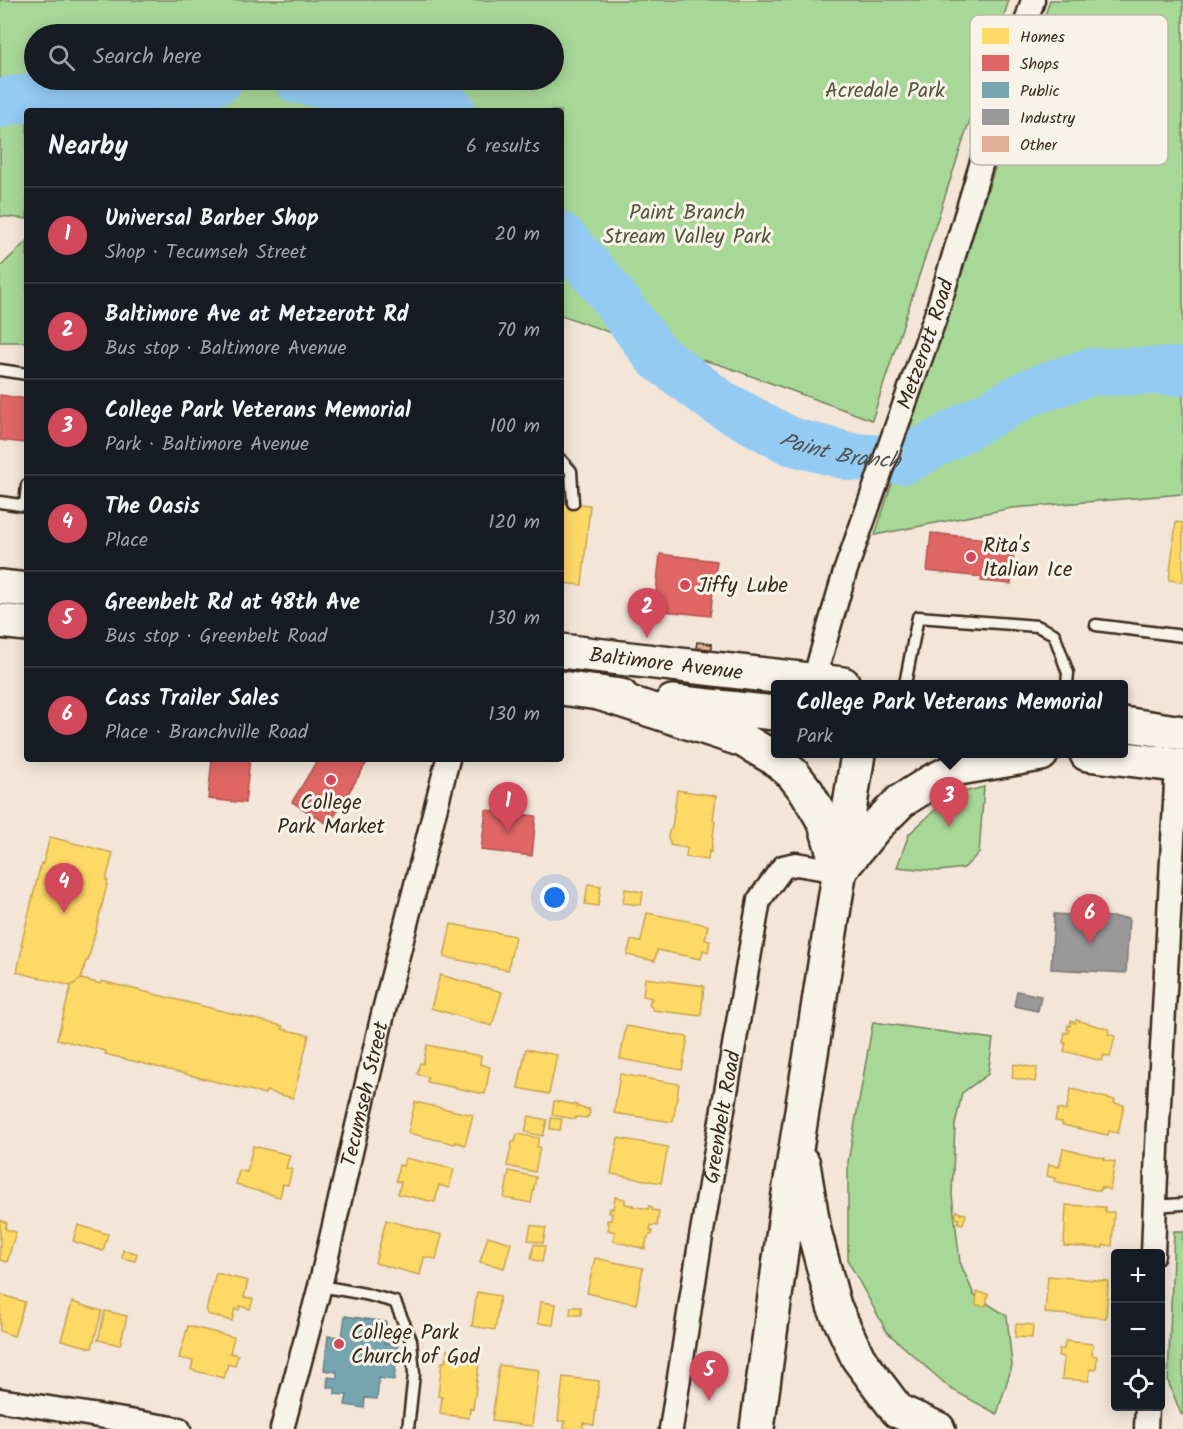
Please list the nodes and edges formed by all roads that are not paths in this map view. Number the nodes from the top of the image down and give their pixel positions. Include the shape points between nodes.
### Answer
1 (982, 165) edge
2 (0, 370) edge
3 (24, 374) edge
4 (564, 463) edge
5 (0, 502) edge
6 (573, 503) dead end
7 (24, 506) edge
8 (0, 586) edge
9 (24, 590) edge
10 (0, 621) edge
11 (24, 624) edge
12 (1096, 625) dead end
13 (1183, 636) edge
14 (564, 651) edge
15 (799, 680) edge
16 (825, 680) edge
17 (906, 680) edge
18 (1067, 680) edge
19 (564, 688) edge
20 (599, 693) junction
21 (771, 713) edge
22 (1128, 724) edge
23 (1183, 733) edge
24 (771, 756) edge
25 (774, 758) edge
26 (857, 758) edge
27 (1014, 758) edge
28 (1126, 758) edge
29 (447, 762) edge
30 (1180, 765) edge
31 (839, 871) junction
32 (798, 1135) junction
33 (1183, 1204) edge
34 (1154, 1206) junction
35 (1153, 1249) edge
36 (320, 1286) junction
37 (0, 1400) edge
38 (1147, 1411) edge
39 (179, 1429) edge
40 (282, 1429) edge
41 (408, 1429) edge
42 (671, 1429) edge
43 (757, 1429) edge
44 (938, 1429) edge
45 (1146, 1429) edge

1 - 16 street, Metzerott Road via 936,315 845,572
2 - 3 lane
4 - 6 lane via 571,471
5 - 7 lane
8 - 9 main road
10 - 11 main road
12 - 13 lane
14 - 15 main road, Baltimore Avenue
17 - 18 lane via 918,617 1037,626 1053,634
19 - 20 main road, Baltimore Avenue
20 - 21 main road, Baltimore Avenue
20 - 24 main road via 743,740
22 - 23 main road
25 - 31 main road via 793,774 825,823
26 - 31 main road
27 - 31 main road via 960,768 901,801
28 - 30 main road
29 - 36 street, Tecumseh Street
30 - 34 street
31 - 32 main road
31 - 42 street, Greenbelt Road via 796,864 783,867 759,900
32 - 43 main road
32 - 44 main road via 814,1231 831,1296 858,1358 898,1411
33 - 34 lane
34 - 35 street
36 - 40 street, Tecumseh Street
36 - 41 lane via 395,1302 411,1340 414,1374
37 - 39 street
38 - 45 street

